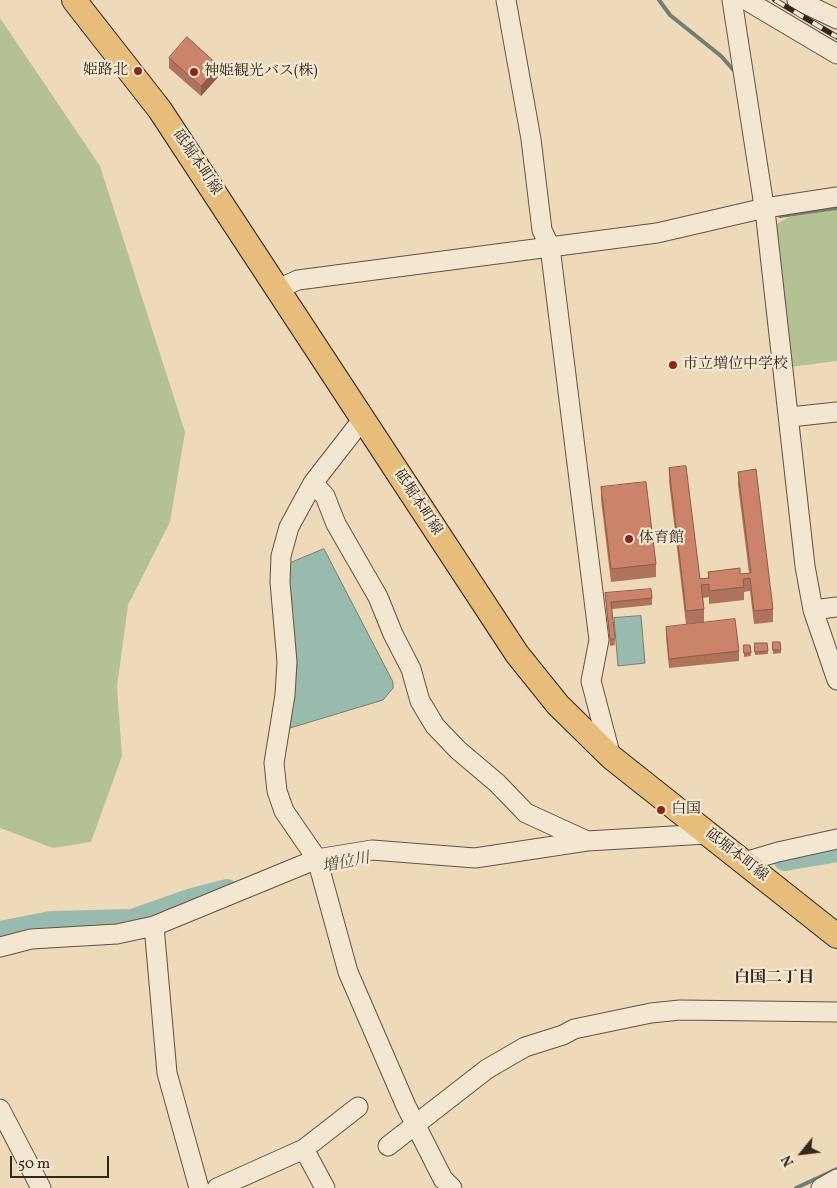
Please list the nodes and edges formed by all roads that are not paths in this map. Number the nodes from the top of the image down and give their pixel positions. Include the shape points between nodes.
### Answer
1 (74, 0) edge
2 (506, 0) edge
3 (732, 0) edge
4 (746, 0) edge
5 (797, 0) edge
6 (837, 19) edge
7 (837, 54) edge
8 (837, 197) edge
9 (765, 208) junction
10 (550, 247) junction
11 (278, 289) junction
12 (837, 412) edge
13 (790, 417) junction
14 (362, 420) junction
15 (313, 483) junction
16 (837, 607) edge
17 (813, 610) junction
18 (837, 680) edge
19 (611, 757) junction
20 (707, 834) junction
21 (837, 839) edge
22 (587, 840) junction
23 (317, 859) junction
24 (744, 862) junction
25 (154, 926) junction
26 (837, 936) edge
27 (0, 947) edge
28 (837, 1012) edge
29 (358, 1108) dead end
30 (0, 1109) edge
31 (416, 1124) junction
32 (388, 1146) dead end
33 (304, 1149) junction
34 (837, 1179) edge
35 (41, 1188) edge
36 (199, 1188) edge
37 (217, 1188) edge
38 (325, 1188) edge
39 (452, 1188) edge
40 (821, 1188) edge

1 - 11 main road, 砥堀本町線 via 160,110
2 - 10 street via 531,140 542,230
3 - 9 street
4 - 7 street
5 - 6 street
8 - 9 street
9 - 10 street via 658,233
9 - 13 street
10 - 11 street via 298,280
10 - 19 street via 599,640 591,681
11 - 14 main road, 砥堀本町線
12 - 13 street
13 - 17 street via 805,566
14 - 15 street
14 - 19 main road, 砥堀本町線 via 532,674 558,705
15 - 22 street via 325,496 336,524 378,598 411,669 420,701 435,726 526,813
15 - 23 street via 289,527 281,556 287,662 274,763 277,791 284,811
16 - 17 street
17 - 18 street
19 - 20 main road, 砥堀本町線
20 - 22 street
20 - 24 main road, 砥堀本町線
21 - 24 street
22 - 23 street via 475,858 372,850
23 - 25 street
23 - 31 street via 348,972
24 - 26 main road, 砥堀本町線
25 - 27 street via 117,934 31,939
25 - 36 street via 167,1073
28 - 31 street via 680,1010 574,1029 525,1047 488,1070
29 - 33 street
30 - 35 street
31 - 32 street
31 - 39 street via 443,1179
33 - 37 street
33 - 38 street
34 - 40 street

